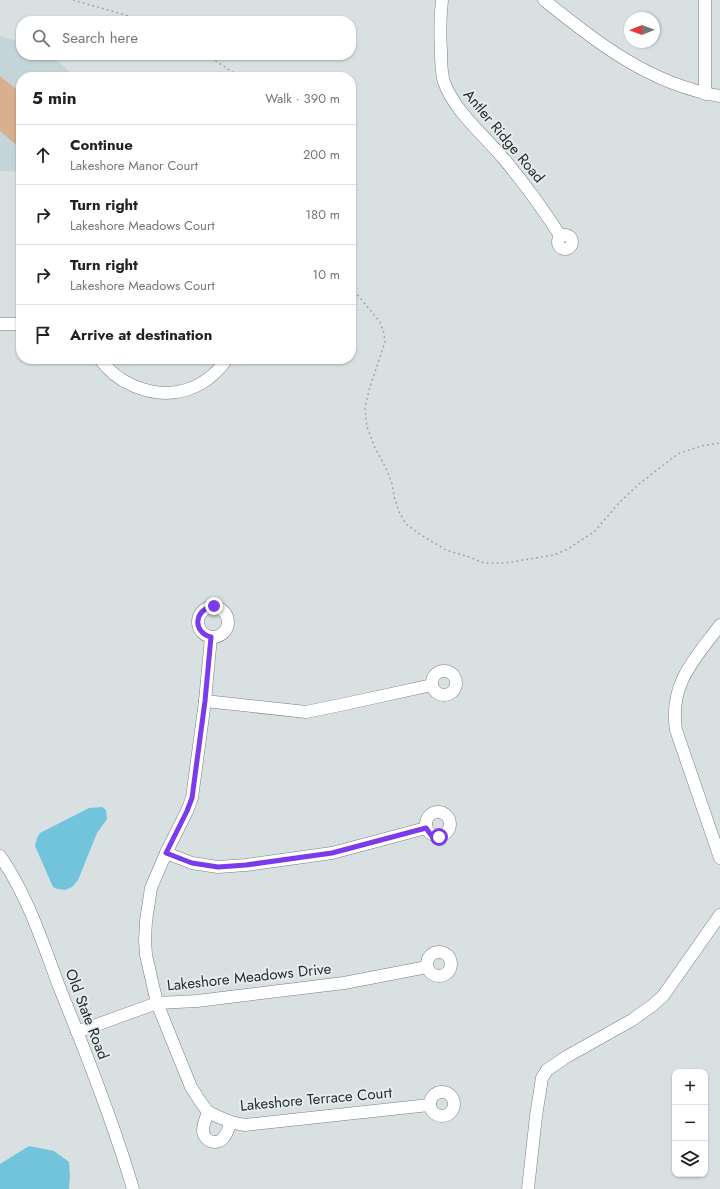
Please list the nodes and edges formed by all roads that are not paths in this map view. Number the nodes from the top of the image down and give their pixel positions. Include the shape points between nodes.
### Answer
1 (442, 0) edge
2 (544, 0) edge
3 (705, 0) edge
4 (705, 94) junction
5 (720, 96) edge
6 (561, 236) dead end
7 (0, 324) edge
8 (16, 324) edge
9 (104, 364) edge
10 (223, 364) edge
11 (720, 625) edge
12 (211, 637) dead end
13 (432, 685) dead end
14 (205, 701) junction
15 (426, 828) dead end
16 (166, 853) junction
17 (0, 856) edge
18 (720, 858) edge
19 (720, 915) edge
20 (427, 966) dead end
21 (157, 1003) junction
22 (77, 1032) junction
23 (429, 1105) dead end
24 (208, 1112) junction
25 (230, 1122) junction
26 (133, 1189) edge
27 (528, 1189) edge

1 - 6 street, Antler Ridge Road via 441,65 449,94 456,106 504,158
2 - 4 street via 610,50 643,70
3 - 4 street
4 - 5 street
7 - 8 street
9 - 10 street via 116,377 145,390 159,393 176,392 201,384
11 - 18 street via 680,683 674,719
12 - 14 street
13 - 14 street via 306,712
14 - 16 street via 192,798
15 - 16 street via 332,853 246,865 218,867 192,863
16 - 21 street via 151,888 146,921 146,955
17 - 22 street, Old State Road via 29,910
19 - 27 street via 663,996 653,1005 547,1070 542,1078
20 - 21 street, Lakeshore Meadows Drive via 330,985 197,1001
21 - 22 street, Lakeshore Meadows Drive
21 - 24 street via 192,1087
22 - 26 street, Old State Road via 122,1150
23 - 25 street, Lakeshore Terrace Court via 261,1124
24 - 25 street, Lakeshore Terrace Court
24 - 25 street via 203,1128 205,1136 212,1142 220,1141 224,1137

